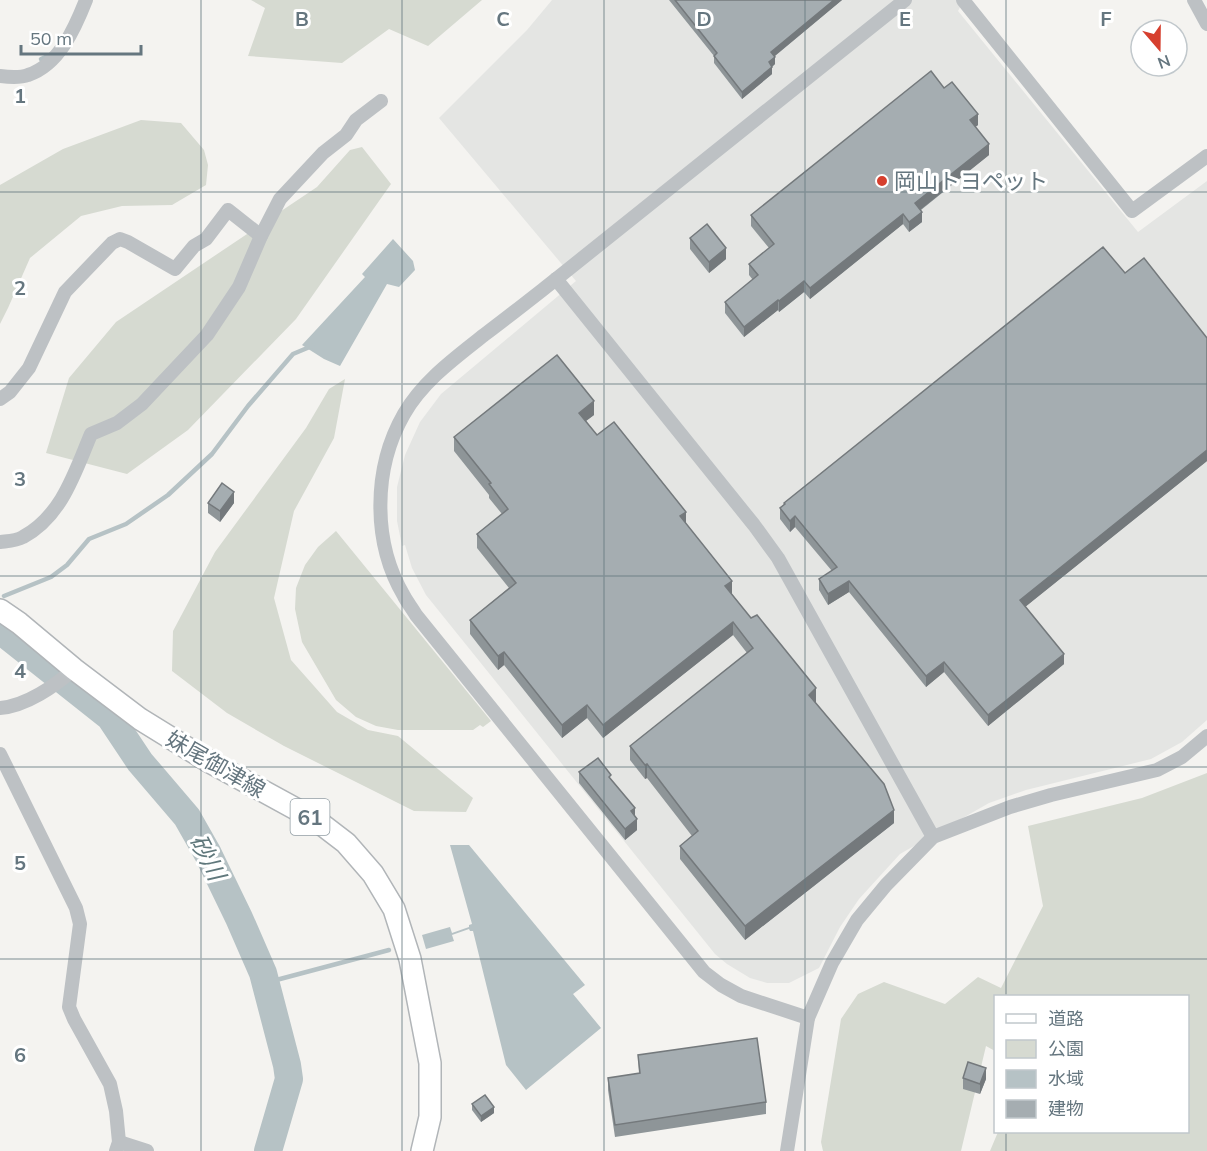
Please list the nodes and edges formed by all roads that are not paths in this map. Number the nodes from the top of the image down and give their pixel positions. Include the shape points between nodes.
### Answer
1 (86, 0) edge
2 (905, 0) edge
3 (963, 0) edge
4 (1194, 0) edge
5 (1207, 24) edge
6 (0, 76) edge
7 (381, 101) dead end
8 (1207, 156) edge
9 (261, 236) junction
10 (556, 279) junction
11 (0, 399) edge
12 (0, 542) edge
13 (0, 610) edge
14 (66, 676) junction
15 (0, 708) edge
16 (1207, 736) edge
17 (0, 754) edge
18 (933, 837) junction
19 (807, 1018) junction
20 (117, 1146) edge
21 (147, 1151) edge
22 (422, 1151) edge
23 (787, 1151) edge

1 - 6 street via 78,21 46,66 27,76
2 - 10 street
3 - 8 street via 1132,211
4 - 5 street
7 - 9 street via 303,173 280,199
9 - 11 street via 228,210 206,239 194,246 175,269 128,242 120,239 112,243 64,292 29,368
9 - 12 street via 238,287 207,335 142,404 117,423 91,434 65,494 45,521 23,537
10 - 18 street via 778,558
10 - 19 street via 452,360 404,413 390,444 382,481 380,517 388,558 416,615 704,972 741,996
13 - 14 main road, 妹尾御津線 / 61 via 19,623
14 - 15 street via 17,705
14 - 22 main road, 妹尾御津線 / 61 via 316,820 346,843 373,874 394,909 410,960 430,1063 430,1117
16 - 18 street via 1182,757 1156,770 1010,807
17 - 20 street via 76,908 80,924 69,1007 110,1084
18 - 19 street via 857,920
19 - 23 street
20 - 21 street

